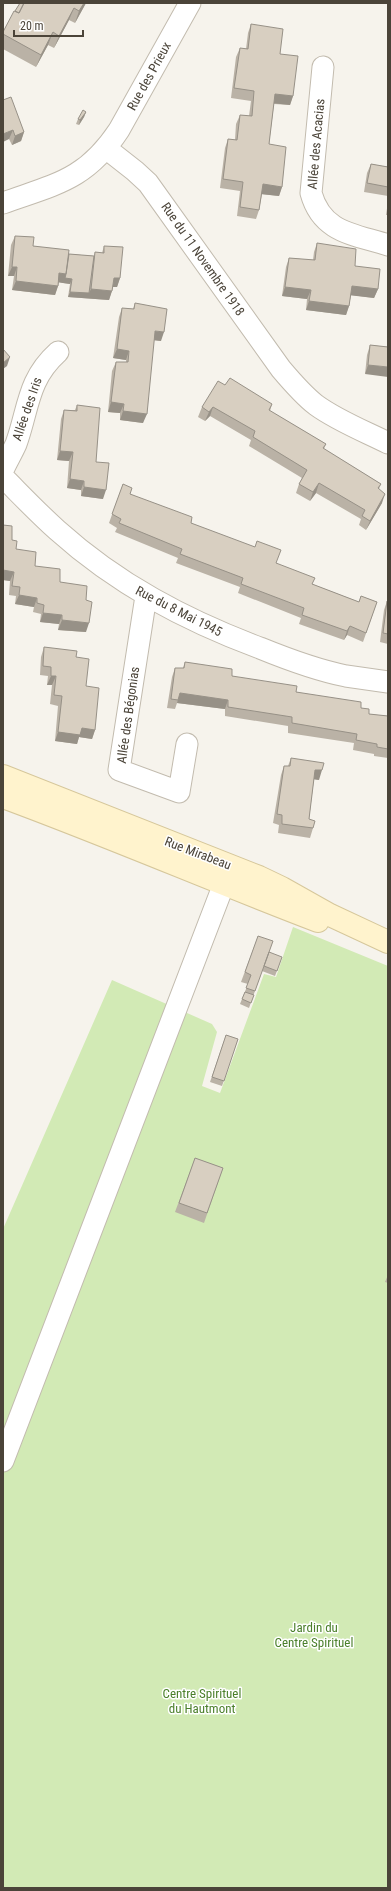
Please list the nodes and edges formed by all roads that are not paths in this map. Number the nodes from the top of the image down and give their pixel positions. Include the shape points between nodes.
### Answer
1 (190, 3) edge
2 (324, 67) dead end
3 (107, 149) junction
4 (3, 203) edge
5 (388, 245) edge
6 (58, 352) dead end
7 (388, 443) edge
8 (3, 470) edge
9 (3, 477) edge
10 (146, 596) junction
11 (388, 682) edge
12 (187, 744) dead end
13 (3, 776) edge
14 (3, 797) edge
15 (227, 874) junction
16 (388, 943) edge
17 (3, 1461) edge

1 - 3 street, Rue des Prieux
2 - 5 street, Allée des Acacias via 311,193 315,206 336,229
3 - 4 street via 89,166 66,181
3 - 7 street, Rue du 11 Novembre 1918 via 148,183 281,370 297,388 316,405 341,421
6 - 8 street, Allée des Iris via 48,361 35,381 15,445
9 - 10 street, Rue du 8 Mai 1945 via 57,530 96,562
10 - 11 street, Rue du 8 Mai 1945 via 227,636 305,665 345,676
10 - 12 street, Allée des Bégonias via 120,770 179,792
13 - 15 main road, Rue Mirabeau
14 - 15 main road, Rue Mirabeau via 151,856
15 - 16 main road, Rue Mirabeau via 282,888
15 - 17 street

